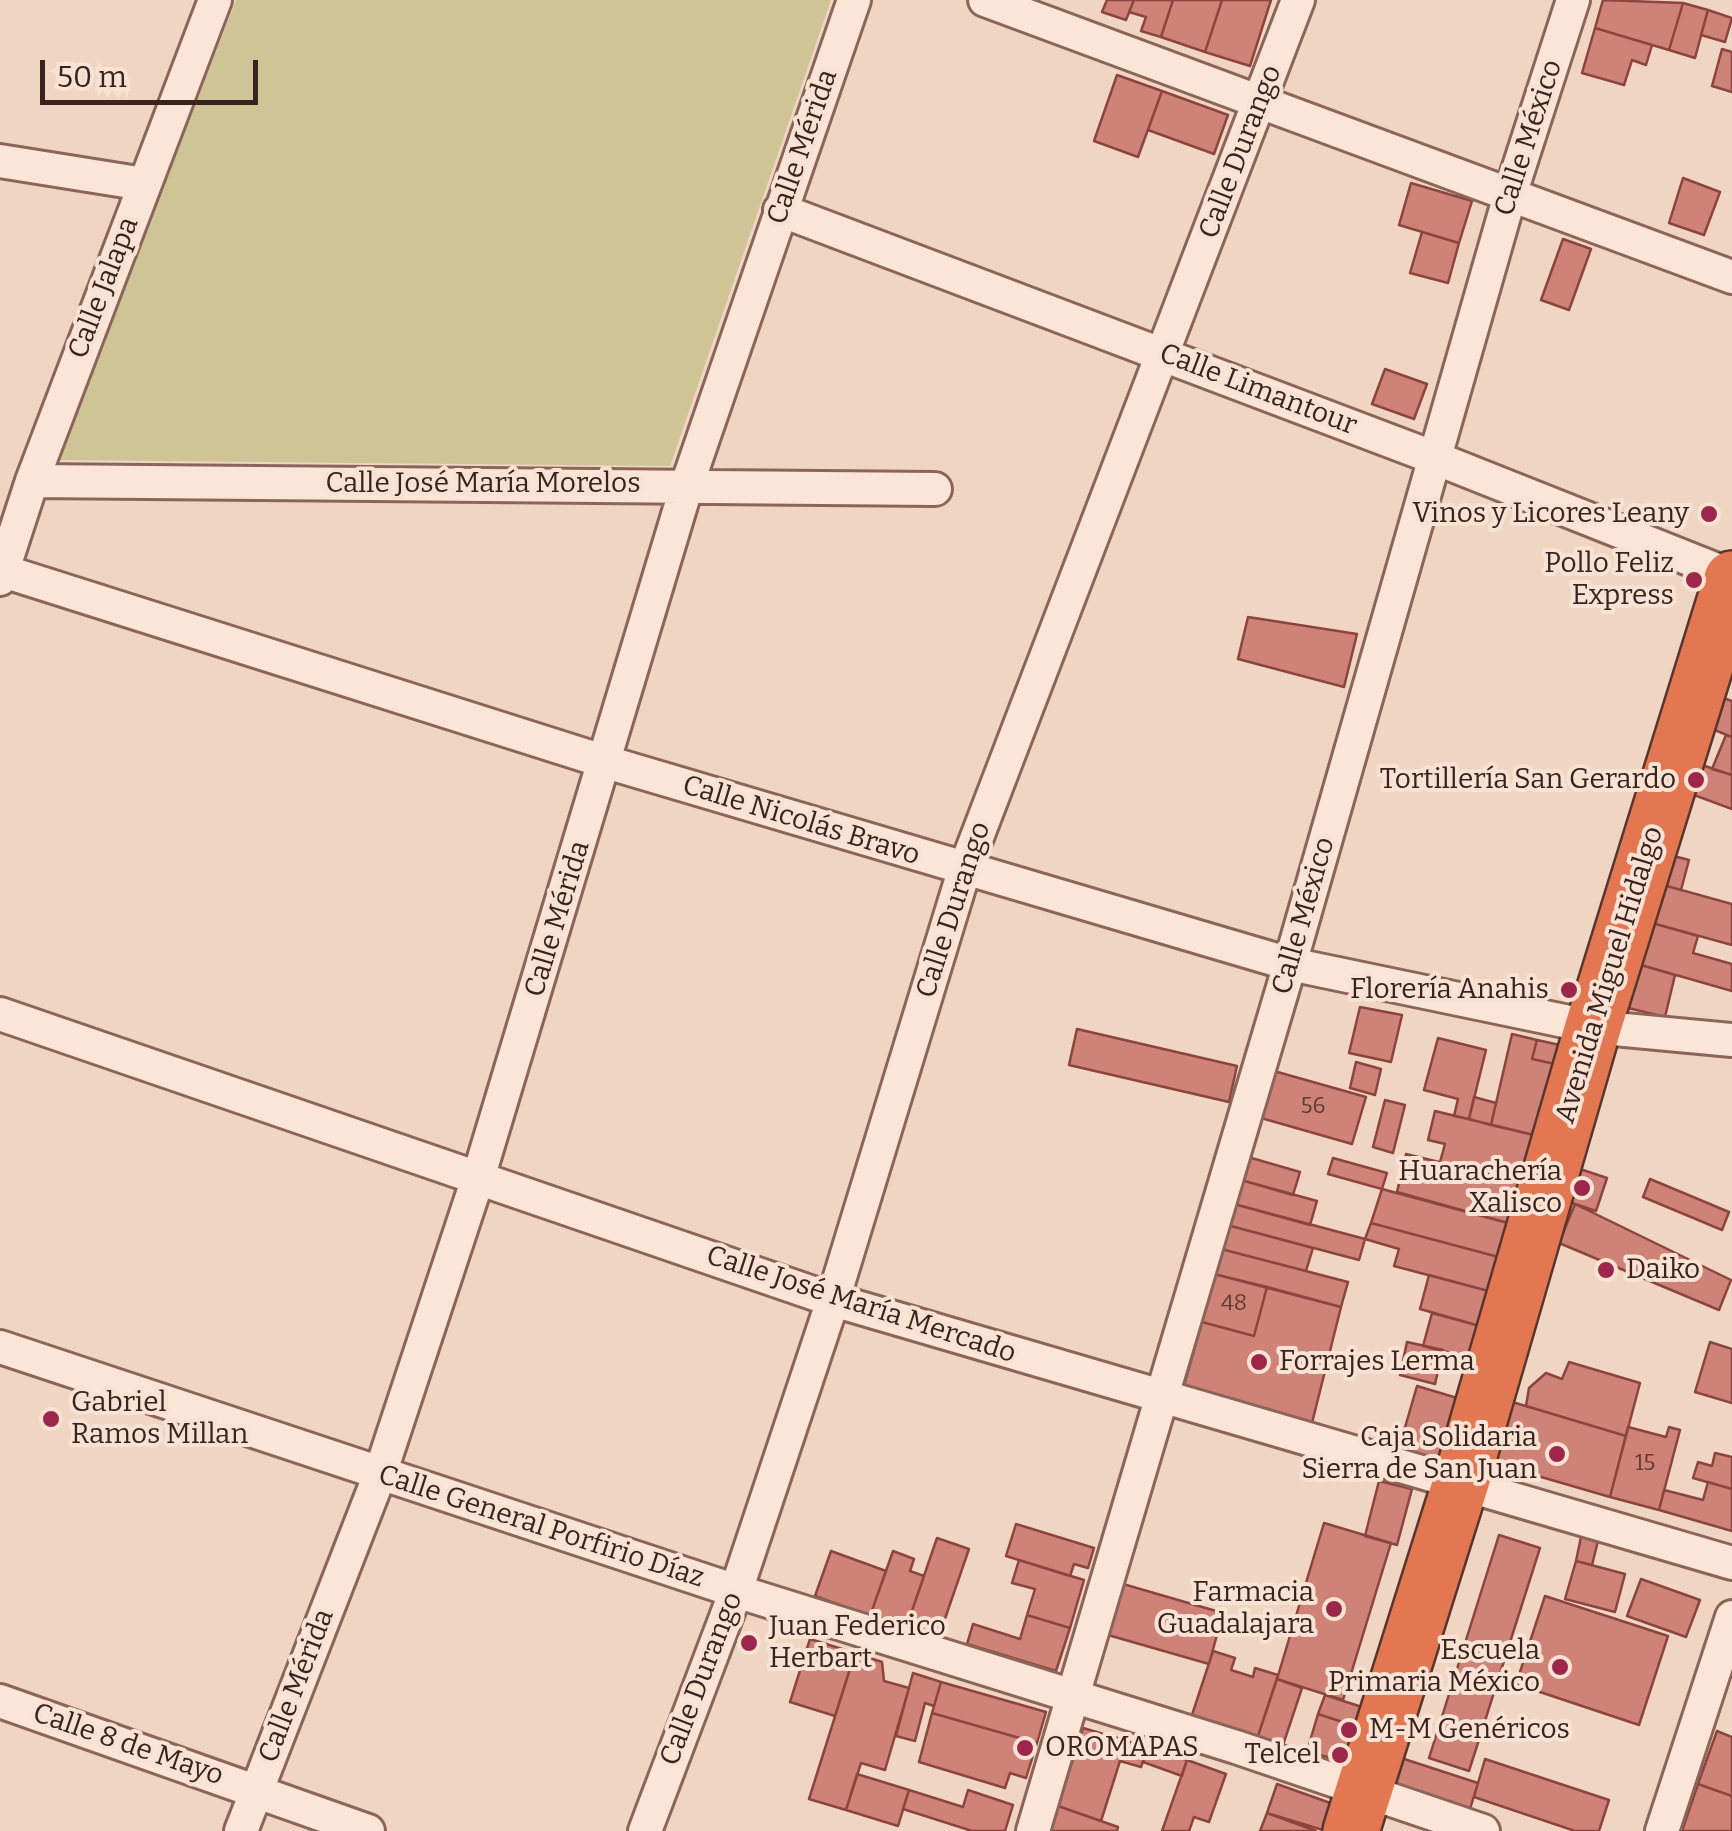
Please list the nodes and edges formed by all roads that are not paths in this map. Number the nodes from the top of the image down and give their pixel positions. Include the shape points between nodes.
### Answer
1 (215, 0) edge
2 (854, 0) edge
3 (985, 0) edge
4 (1298, 0) edge
5 (1573, 0) edge
6 (1260, 104) junction
7 (0, 160) edge
8 (144, 184) junction
9 (1510, 195) junction
10 (780, 210) junction
11 (1732, 276) edge
12 (1165, 354) junction
13 (1435, 458) junction
14 (32, 481) junction
15 (687, 486) junction
16 (935, 489) dead end
17 (1, 573) edge
18 (1732, 578) edge
19 (606, 762) junction
20 (964, 871) junction
21 (1290, 964) junction
22 (0, 1014) edge
23 (1592, 1027) junction
24 (1732, 1040) edge
25 (479, 1175) junction
26 (834, 1300) junction
27 (0, 1346) edge
28 (1162, 1400) junction
29 (380, 1474) junction
30 (1461, 1482) junction
31 (1732, 1563) edge
32 (736, 1592) junction
33 (1732, 1617) edge
34 (1074, 1698) junction
35 (0, 1701) edge
36 (256, 1790) junction
37 (1358, 1811) edge
38 (241, 1831) edge
39 (368, 1831) edge
40 (645, 1831) edge
41 (1033, 1831) edge
42 (1483, 1831) edge
43 (1662, 1831) edge

1 - 8 street, Calle Jalapa
2 - 10 street, Calle Mérida
3 - 6 street
4 - 6 street, Calle Durango
5 - 9 street, Calle México
6 - 9 street
6 - 12 street, Calle Durango
7 - 8 street
8 - 14 street, Calle Jalapa
9 - 11 street
9 - 13 street, Calle México
10 - 12 street, Calle Limantour
10 - 15 street, Calle Mérida
12 - 13 street, Calle Limantour
12 - 20 street, Calle Durango
13 - 18 street, Calle Limantour
13 - 21 street, Calle México
14 - 15 street, Calle José María Morelos
14 - 17 street, Calle Jalapa
15 - 16 street, Calle José María Morelos
15 - 19 street, Calle Mérida
17 - 19 street, Calle Nicolás Bravo
18 - 23 highway, Avenida Miguel Hidalgo
19 - 20 street, Calle Nicolás Bravo
19 - 25 street, Calle Mérida
20 - 21 street, Calle Nicolás Bravo
20 - 26 street, Calle Durango
21 - 23 street, Calle Nicolás Bravo
21 - 28 street, Calle México
22 - 25 street, Calle José María Mercado
23 - 24 street, Calle Nicolás Bravo
23 - 30 highway, Avenida Miguel Hidalgo
25 - 26 street, Calle José María Mercado
25 - 29 street, Calle Mérida
26 - 28 street, Calle José María Mercado
26 - 32 street, Calle Durango
27 - 29 street, Calle General Porfirio Díaz
28 - 30 street, Calle José María Mercado
28 - 34 street, Calle México
29 - 32 street, Calle General Porfirio Díaz
29 - 36 street, Calle Mérida
30 - 31 street, Calle José María Mercado
30 - 37 highway, Avenida Miguel Hidalgo
32 - 34 street, Calle General Porfirio Díaz
32 - 40 street, Calle Durango
33 - 43 street
34 - 37 street, Calle General Porfirio Díaz
34 - 41 street, Calle México
35 - 36 street, Calle 8 de Mayo
36 - 38 street, Calle Mérida
36 - 39 street, Calle 8 de Mayo
37 - 42 street, Calle General Porfirio Díaz

